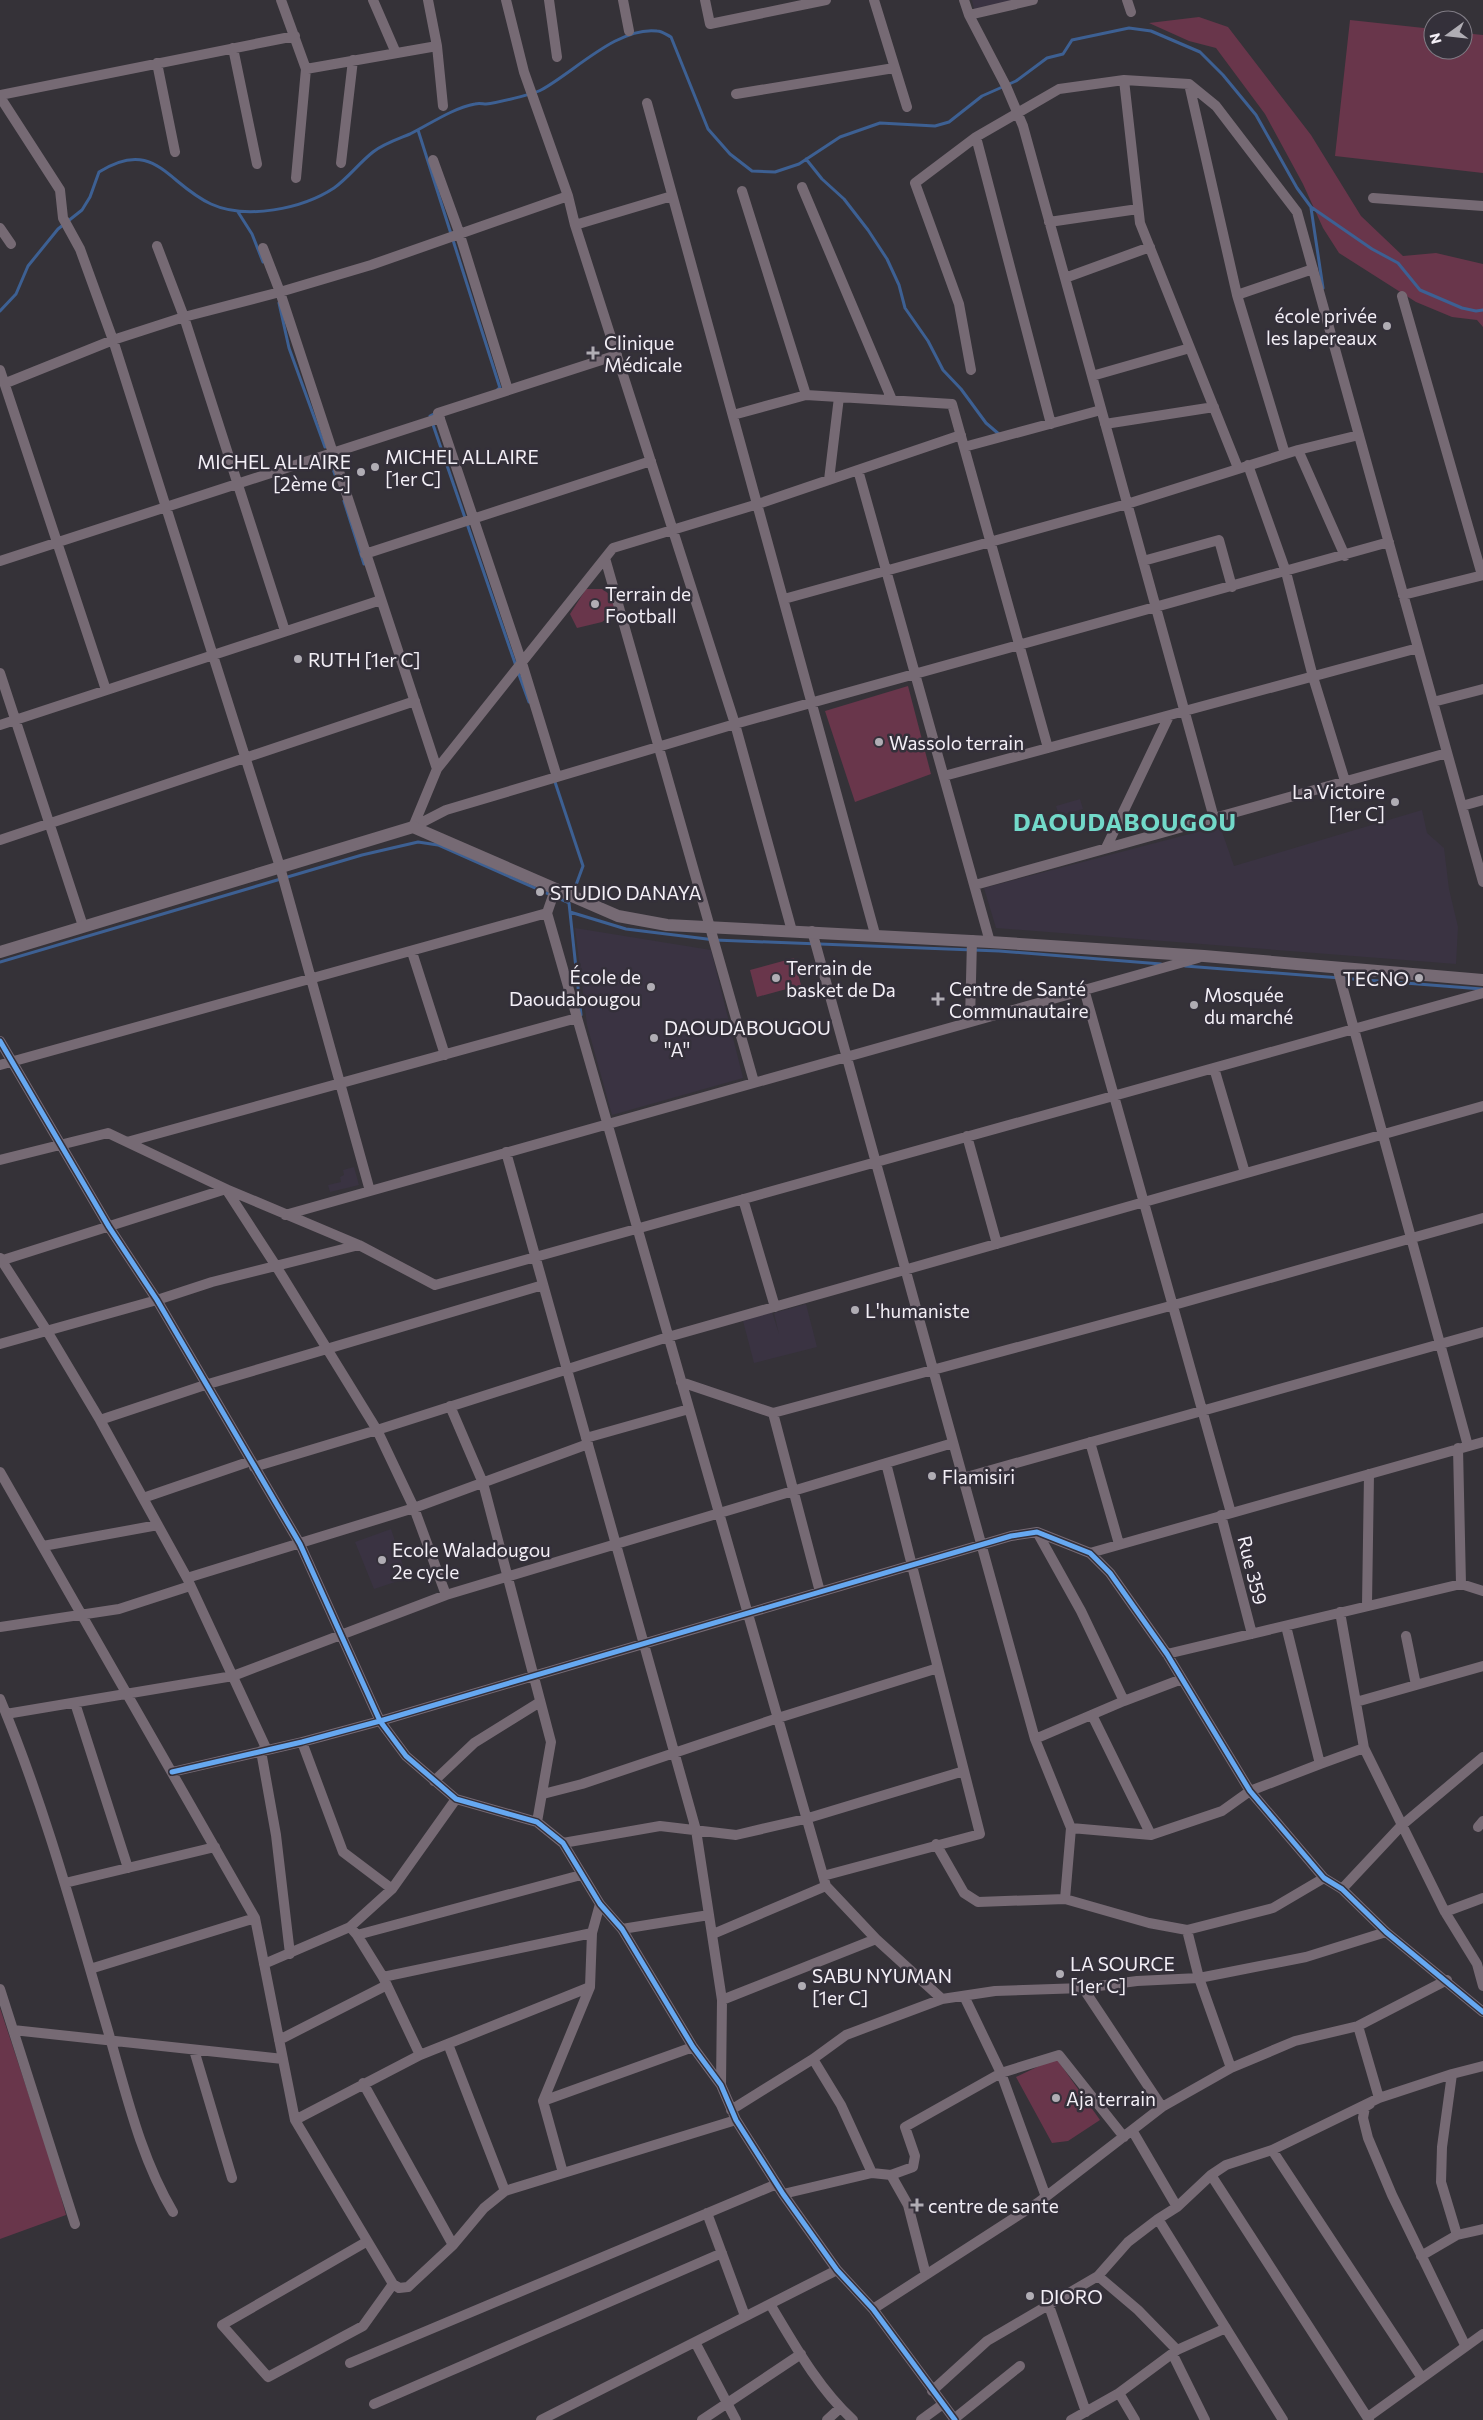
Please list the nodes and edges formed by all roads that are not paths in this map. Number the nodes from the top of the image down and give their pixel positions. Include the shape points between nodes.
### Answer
1 (281, 0) edge
2 (373, 0) edge
3 (428, 0) edge
4 (506, 0) edge
5 (549, 0) edge
6 (623, 0) edge
7 (705, 0) edge
8 (826, 0) edge
9 (874, 0) edge
10 (964, 0) edge
11 (1033, 0) edge
12 (1128, 0) edge
13 (1131, 12) dead end
14 (969, 16) junction
15 (629, 30) dead end
16 (295, 36) junction
17 (437, 46) junction
18 (233, 48) junction
19 (396, 53) junction
20 (557, 57) dead end
21 (353, 60) junction
22 (157, 63) junction
23 (894, 68) junction
24 (306, 69) junction
25 (1124, 80) junction
26 (1189, 84) junction
27 (736, 94) dead end
28 (0, 96) edge
29 (647, 103) dead end
30 (443, 106) dead end
31 (908, 107) dead end
32 (1018, 114) junction
33 (976, 137) junction
34 (175, 152) dead end
35 (433, 160) dead end
36 (341, 163) dead end
37 (257, 164) dead end
38 (296, 178) dead end
39 (802, 188) dead end
40 (742, 191) dead end
41 (568, 196) junction
42 (672, 196) junction
43 (1373, 198) dead end
44 (1483, 206) edge
45 (1138, 209) junction
46 (1049, 222) junction
47 (575, 225) junction
48 (0, 228) edge
49 (459, 232) junction
50 (11, 244) dead end
51 (157, 246) dead end
52 (1150, 247) junction
53 (263, 248) dead end
54 (1313, 269) junction
55 (1065, 278) junction
56 (280, 292) junction
57 (1237, 295) junction
58 (1402, 296) dead end
59 (184, 317) junction
60 (112, 340) junction
61 (1190, 348) junction
62 (617, 355) junction
63 (0, 370) edge
64 (971, 370) dead end
65 (1092, 376) junction
66 (6, 384) junction
67 (508, 390) junction
68 (806, 395) junction
69 (839, 397) junction
70 (892, 400) junction
71 (1214, 406) junction
72 (1101, 410) junction
73 (733, 415) junction
74 (440, 418) junction
75 (1051, 424) junction
76 (1105, 424) junction
77 (961, 435) junction
78 (1359, 435) junction
79 (964, 447) junction
80 (1298, 450) junction
81 (332, 453) junction
82 (1285, 454) junction
83 (651, 461) junction
84 (1243, 467) junction
85 (858, 470) junction
86 (829, 480) junction
87 (236, 484) junction
88 (758, 504) junction
89 (1127, 504) junction
90 (164, 508) junction
91 (473, 519) junction
92 (673, 530) junction
93 (991, 541) junction
94 (1389, 542) junction
95 (57, 543) junction
96 (365, 554) junction
97 (1345, 556) junction
98 (605, 558) junction
99 (0, 561) edge
100 (1143, 561) junction
101 (886, 570) junction
102 (1286, 572) junction
103 (1483, 575) edge
104 (1232, 587) junction
105 (1404, 595) junction
106 (784, 598) junction
107 (381, 600) junction
108 (1156, 608) junction
109 (285, 631) junction
110 (1020, 645) junction
111 (1418, 648) junction
112 (212, 655) junction
113 (522, 663) junction
114 (0, 672) edge
115 (915, 674) junction
116 (1313, 677) junction
117 (1483, 689) edge
118 (106, 690) junction
119 (415, 701) junction
120 (812, 702) junction
121 (1433, 702) junction
122 (1184, 712) junction
123 (1169, 716) junction
124 (16, 720) junction
125 (735, 724) junction
126 (0, 725) edge
127 (658, 747) junction
128 (1048, 748) junction
129 (1447, 753) junction
130 (246, 757) junction
131 (437, 769) junction
132 (944, 776) junction
133 (556, 777) junction
134 (1345, 781) junction
135 (1483, 800) edge
136 (1462, 806) junction
137 (1214, 818) junction
138 (50, 823) junction
139 (413, 827) junction
140 (0, 840) edge
141 (1106, 848) junction
142 (280, 866) junction
143 (1483, 882) edge
144 (975, 884) junction
145 (555, 890) junction
146 (547, 913) junction
147 (83, 926) junction
148 (708, 928) junction
149 (792, 931) junction
150 (812, 931) junction
151 (876, 934) junction
152 (972, 940) junction
153 (990, 942) junction
154 (0, 952) edge
155 (412, 952) junction
156 (1204, 956) junction
157 (1337, 968) junction
158 (312, 979) junction
159 (1483, 980) edge
160 (1084, 988) junction
161 (1483, 993) edge
162 (577, 1018) junction
163 (970, 1021) junction
164 (1354, 1029) junction
165 (0, 1041) edge
166 (445, 1055) junction
167 (847, 1056) junction
168 (12, 1061) junction
169 (0, 1064) edge
170 (1214, 1068) junction
171 (340, 1082) junction
172 (754, 1082) junction
173 (1114, 1096) junction
174 (1483, 1106) edge
175 (608, 1124) junction
176 (1383, 1134) junction
177 (967, 1136) junction
178 (127, 1142) junction
179 (61, 1144) junction
180 (506, 1152) junction
181 (0, 1160) edge
182 (876, 1162) junction
183 (1245, 1173) junction
184 (226, 1189) junction
185 (370, 1191) junction
186 (743, 1199) junction
187 (1144, 1202) junction
188 (285, 1215) junction
189 (1483, 1218) edge
190 (109, 1227) junction
191 (638, 1228) junction
192 (1412, 1238) junction
193 (997, 1244) junction
194 (359, 1245) junction
195 (536, 1257) junction
196 (1, 1260) edge
197 (276, 1266) junction
198 (906, 1270) junction
199 (544, 1285) junction
200 (157, 1300) junction
201 (1174, 1306) junction
202 (774, 1307) junction
203 (47, 1330) junction
204 (1483, 1332) edge
205 (668, 1337) junction
206 (0, 1344) edge
207 (1441, 1344) junction
208 (326, 1348) junction
209 (567, 1369) junction
210 (934, 1371) junction
211 (681, 1382) junction
212 (205, 1385) junction
213 (450, 1406) junction
214 (689, 1409) junction
215 (1203, 1410) junction
216 (774, 1413) junction
217 (100, 1420) junction
218 (377, 1430) junction
219 (587, 1441) junction
220 (1090, 1442) junction
221 (1483, 1442) edge
222 (954, 1443) junction
223 (1463, 1447) junction
224 (886, 1463) junction
225 (252, 1464) junction
226 (0, 1472) edge
227 (1369, 1474) junction
228 (963, 1478) junction
229 (483, 1483) junction
230 (794, 1491) junction
231 (143, 1498) junction
232 (414, 1508) junction
233 (719, 1513) junction
234 (1226, 1514) junction
235 (158, 1525) junction
236 (1037, 1532) junction
237 (300, 1544) junction
238 (616, 1544) junction
239 (1119, 1544) junction
240 (982, 1545) junction
241 (43, 1546) junction
242 (1090, 1552) junction
243 (912, 1565) junction
244 (507, 1575) junction
245 (189, 1582) junction
246 (1460, 1584) junction
247 (1483, 1590) edge
248 (820, 1592) junction
249 (446, 1595) junction
250 (1367, 1604) junction
251 (1340, 1612) junction
252 (748, 1613) junction
253 (82, 1615) junction
254 (1286, 1626) junction
255 (0, 1627) edge
256 (1252, 1634) junction
257 (341, 1635) junction
258 (1406, 1636) dead end
259 (644, 1644) junction
260 (1167, 1654) junction
261 (1483, 1666) edge
262 (938, 1668) junction
263 (233, 1676) junction
264 (534, 1676) junction
265 (1182, 1679) junction
266 (1416, 1685) junction
267 (127, 1694) junction
268 (0, 1699) edge
269 (1124, 1701) junction
270 (540, 1702) junction
271 (1356, 1702) junction
272 (75, 1703) junction
273 (6, 1714) junction
274 (1092, 1715) junction
275 (778, 1718) junction
276 (380, 1721) junction
277 (1035, 1740) junction
278 (302, 1742) junction
279 (1364, 1748) junction
280 (264, 1751) junction
281 (674, 1754) junction
282 (1483, 1757) edge
283 (1320, 1764) junction
284 (964, 1771) junction
285 (172, 1772) junction
286 (434, 1781) junction
287 (1250, 1791) junction
288 (543, 1794) junction
289 (456, 1799) junction
290 (805, 1819) junction
291 (537, 1822) junction
292 (1401, 1826) junction
293 (1071, 1828) junction
294 (696, 1830) junction
295 (1151, 1835) junction
296 (563, 1843) junction
297 (936, 1844) junction
298 (214, 1847) junction
299 (128, 1868) junction
300 (581, 1875) junction
301 (1324, 1878) junction
302 (824, 1881) junction
303 (65, 1883) junction
304 (392, 1888) junction
305 (1342, 1889) junction
306 (1483, 1898) edge
307 (1065, 1899) junction
308 (600, 1904) junction
309 (1445, 1912) junction
310 (709, 1915) junction
311 (255, 1918) junction
312 (350, 1926) junction
313 (622, 1929) junction
314 (1187, 1930) junction
315 (1386, 1932) junction
316 (592, 1933) junction
317 (713, 1934) junction
318 (357, 1935) junction
319 (876, 1939) junction
320 (290, 1954) junction
321 (264, 1964) junction
322 (90, 1969) junction
323 (1199, 1978) junction
324 (1447, 1980) junction
325 (385, 1981) junction
326 (1483, 1986) edge
327 (590, 1987) junction
328 (1083, 1988) junction
329 (0, 1989) edge
330 (964, 1996) junction
331 (942, 1999) junction
332 (722, 2000) junction
333 (1483, 2012) edge
334 (1358, 2026) junction
335 (13, 2030) junction
336 (279, 2040) junction
337 (111, 2041) junction
338 (448, 2044) junction
339 (693, 2047) junction
340 (194, 2050) junction
341 (420, 2055) junction
342 (283, 2059) junction
343 (813, 2059) junction
344 (1483, 2066) edge
345 (1231, 2068) junction
346 (1001, 2073) junction
347 (1452, 2074) junction
348 (363, 2083) junction
349 (721, 2085) junction
350 (1379, 2098) junction
351 (543, 2101) junction
352 (1162, 2107) junction
353 (733, 2115) junction
354 (295, 2120) junction
355 (1128, 2133) junction
356 (1272, 2150) junction
357 (563, 2173) junction
358 (872, 2173) junction
359 (891, 2175) junction
360 (1211, 2175) junction
361 (232, 2178) dead end
362 (777, 2184) junction
363 (505, 2191) junction
364 (783, 2194) junction
365 (1046, 2197) junction
366 (1177, 2207) junction
367 (173, 2212) dead end
368 (707, 2213) junction
369 (1158, 2219) junction
370 (75, 2224) dead end
371 (1483, 2229) edge
372 (1457, 2235) junction
373 (366, 2242) junction
374 (453, 2245) junction
375 (722, 2252) junction
376 (1420, 2256) junction
377 (837, 2270) junction
378 (926, 2275) junction
379 (1098, 2276) junction
380 (393, 2284) junction
381 (1048, 2303) junction
382 (770, 2304) junction
383 (873, 2309) junction
384 (746, 2316) junction
385 (1226, 2328) junction
386 (1483, 2334) edge
387 (695, 2342) junction
388 (1465, 2345) junction
389 (1175, 2353) junction
390 (801, 2354) junction
391 (350, 2363) dead end
392 (1020, 2366) dead end
393 (1422, 2378) junction
394 (932, 2391) junction
395 (1119, 2393) junction
396 (727, 2403) junction
397 (374, 2404) dead end
398 (943, 2404) junction
399 (840, 2408) junction
400 (1086, 2412) junction
401 (924, 2419) edge
402 (955, 2419) edge
403 (1369, 2419) edge
404 (541, 2420) edge
405 (702, 2420) edge
406 (736, 2420) edge
407 (826, 2420) edge
408 (854, 2420) edge
409 (1071, 2420) edge
410 (1135, 2420) edge
411 (1205, 2420) edge
412 (1283, 2420) edge

1 - 16 street
2 - 19 street
3 - 17 street
4 - 41 street via 524,72
5 - 20 street
6 - 15 street
7 - 8 street via 710,24
9 - 23 street
10 - 14 street
11 - 14 street
12 - 13 street
14 - 32 street
16 - 18 street
16 - 24 street
17 - 19 street
17 - 30 street
18 - 22 street
18 - 37 street
19 - 21 street
21 - 24 street
21 - 36 street
22 - 28 street
22 - 34 street
23 - 27 street
23 - 31 street
24 - 38 street
25 - 26 street
25 - 32 street via 1058,89
25 - 45 street
26 - 54 street via 1216,106 1297,212
26 - 57 street
28 - 60 street via 60,190 63,218 80,249
29 - 42 street
32 - 33 street
32 - 46 street
33 - 64 street via 915,184 959,304
33 - 75 street
35 - 49 street
39 - 70 street
40 - 68 street
41 - 47 street
41 - 49 street
42 - 47 street
42 - 73 street
43 - 44 street
45 - 46 street
45 - 52 street
46 - 55 street
47 - 62 street
48 - 50 street
49 - 56 street via 371,265
49 - 67 street
51 - 59 street
52 - 55 street
52 - 61 street
53 - 56 street
54 - 57 street
54 - 78 street
55 - 65 street
56 - 59 street
56 - 81 street
57 - 82 street
58 - 103 street
59 - 60 street
59 - 87 street
60 - 66 street
60 - 90 street
61 - 65 street
61 - 71 street
62 - 67 street
62 - 83 street
63 - 66 street
65 - 72 street
66 - 95 street
67 - 74 street via 438,413
68 - 69 street
68 - 73 street
69 - 70 street
69 - 86 street
70 - 77 street via 952,404
71 - 76 street
71 - 84 street
72 - 75 street
72 - 76 street
73 - 88 street
74 - 81 street
74 - 91 street
75 - 79 street
76 - 89 street
77 - 79 street
77 - 85 street
78 - 80 street
78 - 94 street
79 - 93 street
80 - 82 street
80 - 97 street
81 - 87 street
81 - 96 street
82 - 84 street
83 - 91 street
83 - 92 street
84 - 89 street
84 - 102 street
85 - 86 street
85 - 101 street
86 - 88 street
87 - 90 street
87 - 109 street
88 - 92 street
88 - 106 street
89 - 93 street
89 - 100 street
90 - 95 street
90 - 112 street
91 - 96 street
91 - 113 street
92 - 98 street via 613,548
92 - 125 street
93 - 101 street
93 - 110 street
94 - 97 street
94 - 105 street
95 - 99 street
95 - 118 street
96 - 107 street
97 - 102 street
98 - 113 street
98 - 127 street
100 - 104 street via 1220,540
100 - 108 street
101 - 106 street
101 - 115 street
102 - 104 street
102 - 116 street
103 - 105 street
104 - 108 street
105 - 111 street
106 - 120 street
107 - 109 street
107 - 119 street
108 - 110 street
108 - 122 street
109 - 112 street
110 - 115 street
110 - 128 street
111 - 116 street
111 - 121 street
112 - 118 street
112 - 130 street
113 - 131 street
113 - 133 street
114 - 124 street
115 - 120 street
115 - 132 street
116 - 122 street
116 - 134 street
117 - 121 street
118 - 124 street
119 - 130 street
119 - 131 street
120 - 125 street
120 - 151 street
121 - 129 street
122 - 123 street
122 - 137 street
123 - 128 street
123 - 141 street
124 - 126 street
124 - 138 street
125 - 127 street
125 - 149 street
127 - 133 street
127 - 148 street
128 - 132 street
129 - 134 street
129 - 136 street
130 - 138 street
130 - 142 street
131 - 139 street
132 - 144 street
133 - 139 street via 446,810
134 - 137 street
135 - 136 street
136 - 143 street
137 - 141 street
138 - 140 street
138 - 147 street
139 - 142 street
139 - 145 street
141 - 144 street
142 - 147 street
142 - 158 street
144 - 153 street
145 - 146 street
145 - 148 street via 618,916
146 - 155 street
146 - 162 street
147 - 154 street
148 - 149 street
148 - 172 street
149 - 150 street
150 - 151 street
150 - 167 street
151 - 152 street
152 - 153 street
152 - 163 street
153 - 156 street
155 - 158 street
155 - 166 street
156 - 157 street
156 - 160 street
157 - 159 street
157 - 164 street
158 - 168 street
158 - 171 street
160 - 163 street
160 - 173 street, Rue 359
161 - 164 street
162 - 166 street
162 - 175 street
163 - 167 street
164 - 170 street
164 - 176 street
165 - 168 street
166 - 171 street
167 - 172 street
167 - 182 street
168 - 169 street
168 - 179 street
170 - 173 street
170 - 183 street
171 - 178 street
171 - 185 street
172 - 175 street
173 - 177 street
173 - 187 street, Rue 359
174 - 176 street
175 - 180 street
175 - 191 street
176 - 183 street
176 - 192 street
177 - 182 street
177 - 193 street
178 - 179 street via 108,1133
178 - 184 street
179 - 181 street
179 - 190 street
180 - 185 street
180 - 195 street
182 - 186 street
182 - 198 street
183 - 187 street
184 - 188 street
184 - 190 street
184 - 197 street
185 - 188 street
186 - 191 street
186 - 202 street
187 - 193 street
187 - 201 street, Rue 359
188 - 194 street
189 - 192 street
190 - 196 street
190 - 200 street
191 - 195 street
191 - 205 street
192 - 201 street
192 - 207 street
193 - 198 street
194 - 195 street via 435,1285
194 - 197 street
195 - 199 street
196 - 203 street
197 - 200 street
197 - 208 street
198 - 202 street
198 - 210 street
199 - 208 street
199 - 209 street
200 - 203 street
200 - 212 street
201 - 210 street
201 - 215 street, Rue 359
202 - 205 street
203 - 206 street
203 - 217 street
204 - 207 street
205 - 209 street
205 - 211 street
207 - 215 street
207 - 223 street
208 - 212 street
208 - 218 street
209 - 213 street
209 - 219 street
210 - 216 street
210 - 222 street
211 - 214 street
211 - 216 street
212 - 217 street
212 - 225 street
213 - 218 street
213 - 229 street
214 - 219 street
214 - 233 street
215 - 220 street
215 - 234 street, Rue 359
216 - 230 street
217 - 231 street
218 - 225 street
218 - 232 street
219 - 229 street
219 - 238 street
220 - 228 street
220 - 239 street
221 - 223 street
222 - 224 street
222 - 228 street
223 - 227 street
223 - 246 street
224 - 230 street
224 - 243 street
225 - 231 street
225 - 237 street
226 - 241 street
227 - 234 street
227 - 250 street
228 - 240 street
229 - 232 street
229 - 244 street
230 - 233 street
230 - 248 street
231 - 235 street
232 - 237 street
232 - 249 street
233 - 238 street
233 - 252 street
234 - 239 street
234 - 256 street, Rue 359
235 - 241 street
235 - 245 street
236 - 240 street
236 - 242 street
236 - 269 street via 1081,1611
237 - 245 street
237 - 257 street
238 - 244 street
238 - 259 street
239 - 242 street
240 - 243 street
240 - 277 street
241 - 253 street
242 - 260 street via 1121,1588
243 - 248 street
243 - 262 street
244 - 249 street
244 - 264 street
245 - 253 street via 119,1609
245 - 263 street
246 - 247 street
246 - 250 street
248 - 252 street
249 - 257 street
250 - 251 street
251 - 254 street
251 - 271 street
252 - 259 street
252 - 275 street
253 - 255 street
253 - 267 street
254 - 256 street
254 - 283 street
256 - 260 street
257 - 263 street
257 - 276 street
258 - 266 street
259 - 264 street
259 - 281 street
260 - 265 street
261 - 266 street
262 - 275 street
262 - 284 street
263 - 267 street
263 - 280 street
264 - 270 street
264 - 276 street
265 - 269 street
265 - 287 street
266 - 271 street
267 - 272 street
267 - 285 street
268 - 273 street
269 - 274 street
270 - 286 street via 474,1743
270 - 288 street via 551,1742
271 - 279 street
272 - 273 street
272 - 299 street
273 - 303 street via 22,1752
274 - 277 street
274 - 295 street
275 - 281 street
275 - 290 street
276 - 278 street
276 - 286 street via 406,1756
277 - 293 street
278 - 280 street
278 - 304 street via 343,1852
279 - 283 street
279 - 292 street
280 - 285 street
280 - 320 street
281 - 288 street
281 - 294 street
282 - 292 street
283 - 287 street
284 - 290 street
284 - 297 street via 980,1834
285 - 298 street
286 - 289 street
287 - 295 street via 1222,1811
287 - 301 street
288 - 291 street
289 - 291 street
289 - 304 street
290 - 294 street via 736,1835
290 - 302 street
291 - 296 street
292 - 305 street
292 - 309 street
293 - 295 street
293 - 307 street
294 - 296 street via 660,1826
294 - 310 street
296 - 300 street
297 - 302 street
297 - 307 street via 964,1893 978,1902
298 - 299 street
298 - 311 street
299 - 303 street
300 - 308 street
300 - 318 street
301 - 305 street
301 - 314 street via 1273,1908
302 - 317 street
302 - 319 street
303 - 322 street
304 - 312 street
305 - 315 street
306 - 309 street
307 - 314 street via 1149,1923
308 - 313 street
308 - 316 street
309 - 326 street via 1477,1964
310 - 313 street
310 - 317 street
311 - 321 street
311 - 322 street
312 - 318 street
312 - 320 street
313 - 339 street
314 - 323 street
315 - 323 street via 1306,1958
315 - 324 street
316 - 325 street
316 - 327 street
317 - 332 street
318 - 325 street
319 - 331 street
319 - 332 street
320 - 321 street
321 - 336 street
322 - 337 street
323 - 328 street
323 - 345 street
324 - 333 street
324 - 334 street
325 - 336 street
325 - 341 street
327 - 338 street
327 - 351 street
328 - 330 street via 995,1991
328 - 352 street
329 - 335 street
330 - 331 street
330 - 346 street
331 - 343 street via 846,2035
332 - 349 street
334 - 345 street via 1295,2041
334 - 350 street
335 - 337 street
335 - 370 street
336 - 342 street
337 - 340 street
337 - 367 street via 143,2152
338 - 341 street
338 - 363 street
339 - 349 street
339 - 351 street
340 - 342 street
340 - 361 street
341 - 348 street
342 - 354 street
343 - 353 street
343 - 358 street via 841,2105
344 - 347 street
345 - 352 street
346 - 355 street via 1059,2055
346 - 359 street via 905,2127 915,2156 913,2167
346 - 365 street
347 - 350 street
347 - 372 street via 1442,2147 1441,2182
348 - 354 street
348 - 374 street
349 - 353 street
350 - 356 street
350 - 376 street via 1365,2107 1363,2118 1368,2138
351 - 357 street
352 - 355 street
353 - 357 street
353 - 362 street
354 - 373 street
355 - 365 street
355 - 366 street
356 - 360 street via 1226,2166
356 - 393 street
357 - 363 street
358 - 359 street
358 - 364 street
359 - 378 street via 908,2205
360 - 366 street
360 - 403 street
362 - 364 street
362 - 368 street
363 - 374 street via 484,2208
364 - 377 street
365 - 378 street
366 - 369 street
368 - 375 street
368 - 391 street
369 - 379 street via 1128,2242
369 - 385 street
371 - 372 street
372 - 376 street
373 - 380 street
373 - 380 street via 222,2325 268,2377 363,2326
374 - 380 street via 408,2287 399,2288
375 - 384 street
375 - 397 street
376 - 388 street
377 - 382 street
377 - 383 street
378 - 383 street
379 - 381 street
379 - 389 street via 1138,2310
381 - 394 street via 987,2340
381 - 400 street
382 - 384 street
382 - 390 street
383 - 394 street
384 - 387 street
385 - 389 street
385 - 412 street
386 - 388 street
387 - 396 street
387 - 404 street
388 - 393 street
389 - 395 street
389 - 411 street
390 - 396 street
390 - 399 street
392 - 402 street
393 - 403 street
394 - 398 street
395 - 400 street
395 - 410 street
396 - 405 street
396 - 406 street
398 - 401 street
398 - 402 street
399 - 407 street
399 - 408 street
400 - 409 street

